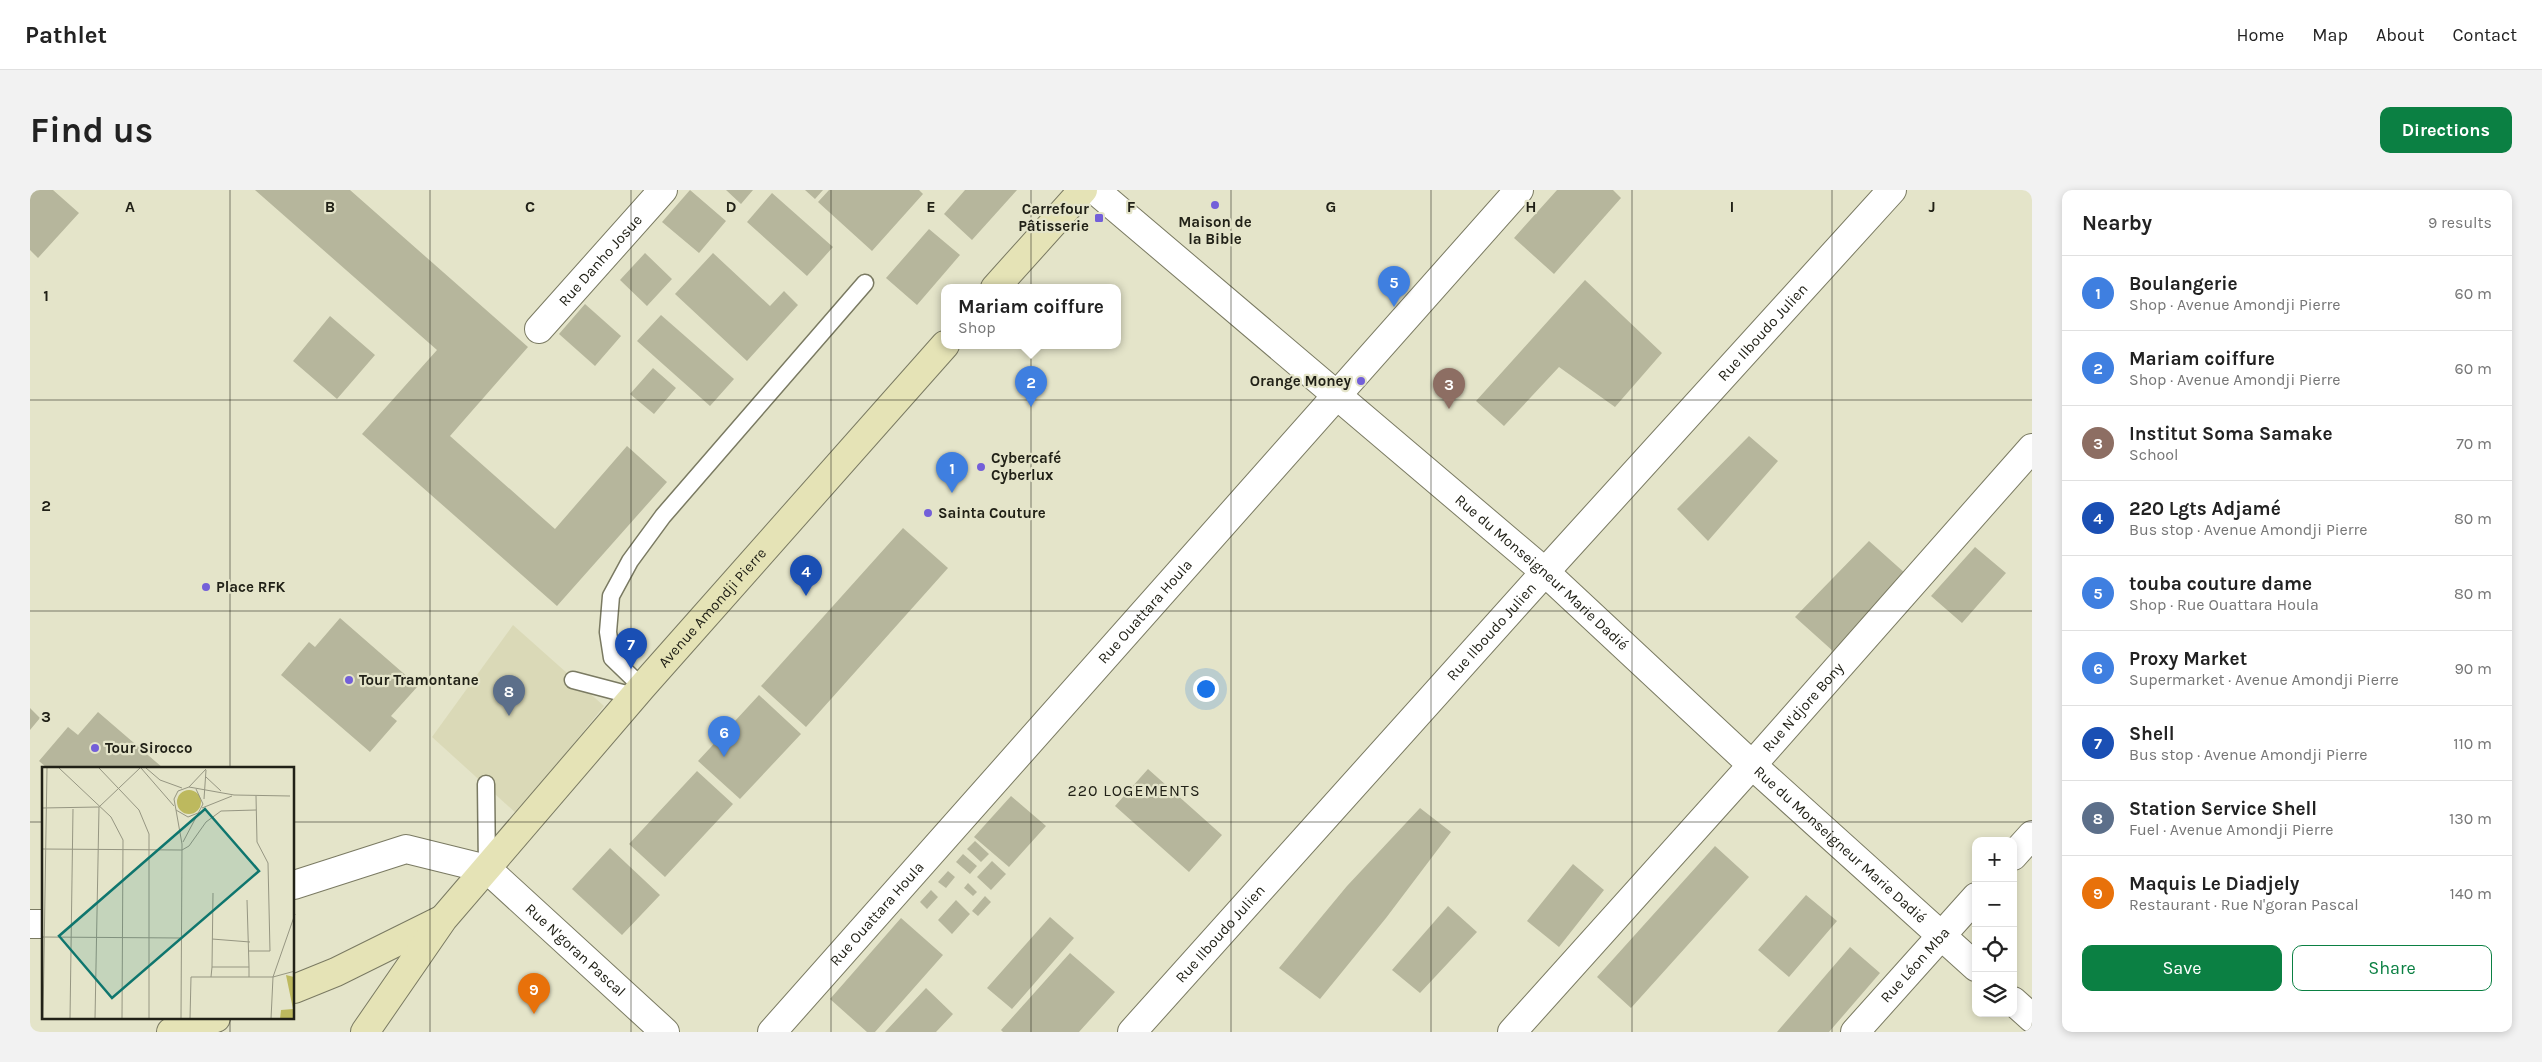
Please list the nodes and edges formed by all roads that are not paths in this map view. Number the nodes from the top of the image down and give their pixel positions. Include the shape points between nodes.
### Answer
1 (663, 190) edge
2 (1083, 190) edge
3 (1095, 190) edge
4 (1519, 190) edge
5 (1892, 190) edge
6 (865, 283) dead end
7 (1000, 284) edge
8 (538, 330) dead end
9 (941, 349) edge
10 (1336, 394) junction
11 (2032, 448) edge
12 (1545, 572) junction
13 (573, 680) dead end
14 (638, 691) junction
15 (1752, 766) junction
16 (486, 784) dead end
17 (2032, 835) edge
18 (2017, 852) edge
19 (487, 869) junction
20 (295, 885) edge
21 (1972, 902) edge
22 (443, 919) junction
23 (1942, 936) junction
24 (1972, 963) edge
25 (295, 989) edge
26 (2017, 1005) edge
27 (2032, 1018) edge
28 (210, 1020) edge
29 (171, 1032) edge
30 (365, 1032) edge
31 (664, 1032) edge
32 (772, 1032) edge
33 (1132, 1032) edge
34 (1512, 1032) edge
35 (1855, 1032) edge

1 - 8 street, Rue Danho Josue
2 - 7 street
3 - 10 street, Rue du Monseigneur Marie Dadié
4 - 10 street, Rue Ouattara Houla
5 - 12 street, Rue Ilboudo Julien
6 - 14 lane via 662,516 630,561 611,596 608,632 612,658
9 - 14 street, Avenue Amondji Pierre
10 - 12 street, Rue du Monseigneur Marie Dadié
10 - 32 street, Rue Ouattara Houla
11 - 15 street, Rue N'djore Bony
12 - 15 street, Rue du Monseigneur Marie Dadié
12 - 33 street, Rue Ilboudo Julien
13 - 14 lane
14 - 19 street, Avenue Amondji Pierre
15 - 23 street, Rue du Monseigneur Marie Dadié
15 - 34 street, Rue N'djore Bony
16 - 19 lane
17 - 18 street
19 - 20 street via 406,849
19 - 22 street, Avenue Amondji Pierre
19 - 31 street, Rue N'goran Pascal
21 - 23 street, Rue Léon Mba
22 - 25 street, Avenue Amondji Pierre
22 - 30 street, Avenue Amondji Pierre
23 - 24 street, Rue du Monseigneur Marie Dadié
23 - 35 street, Rue Léon Mba
26 - 27 street
28 - 29 street

